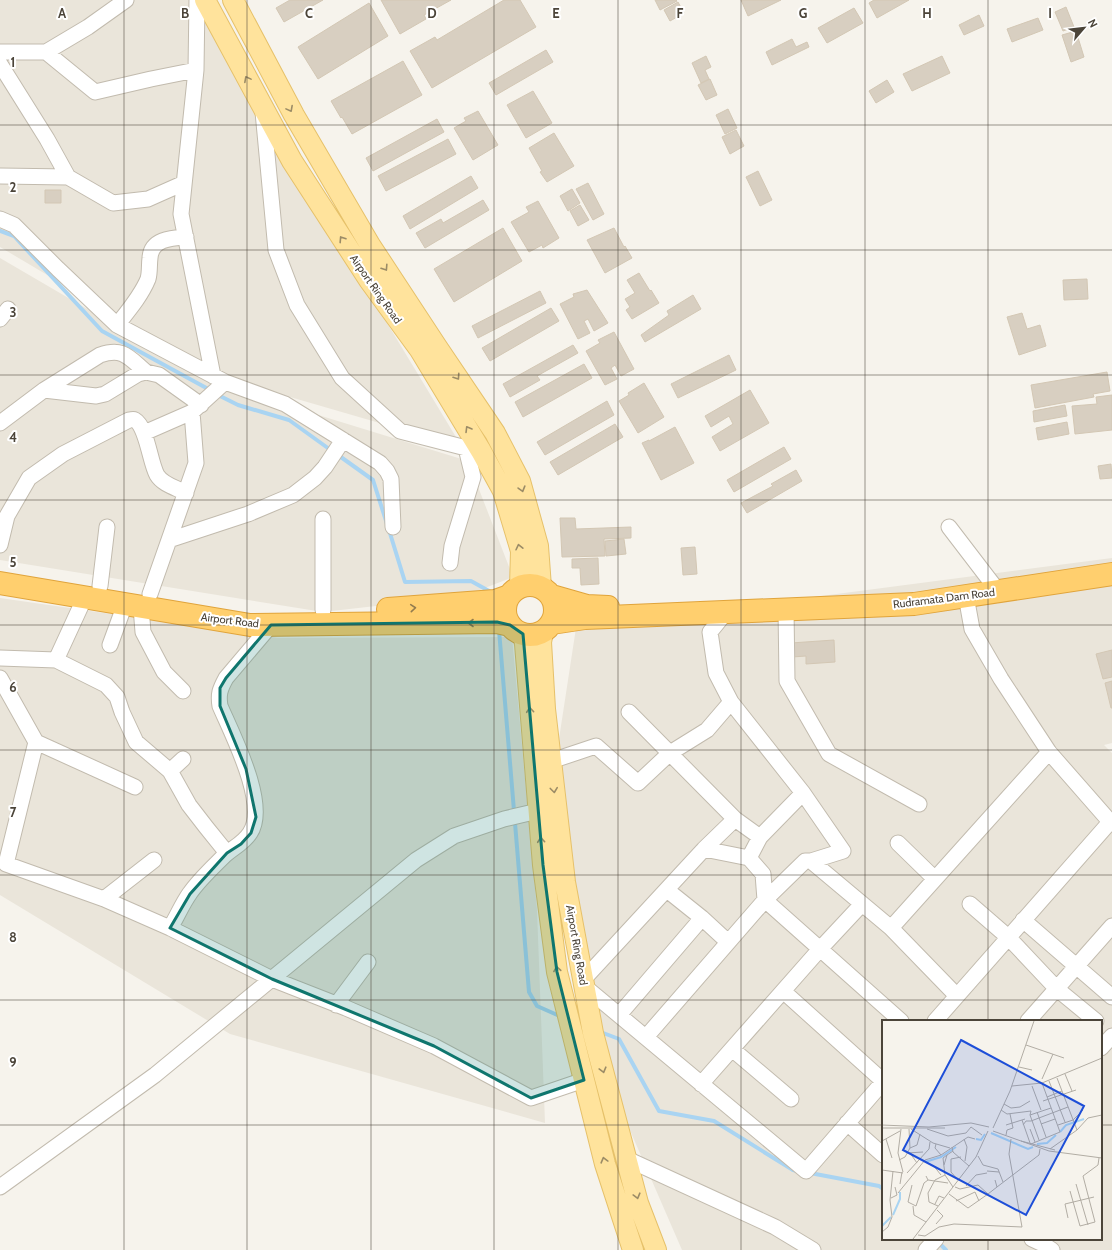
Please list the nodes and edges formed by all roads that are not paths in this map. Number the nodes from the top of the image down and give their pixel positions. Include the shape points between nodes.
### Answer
1 (126, 0) edge
2 (197, 0) edge
3 (205, 0) edge
4 (233, 0) edge
5 (0, 52) edge
6 (46, 52) junction
7 (1, 67) edge
8 (196, 70) junction
9 (263, 107) junction
10 (0, 176) edge
11 (68, 177) junction
12 (184, 183) junction
13 (0, 220) edge
14 (186, 237) junction
15 (117, 325) junction
16 (146, 372) junction
17 (44, 390) junction
18 (210, 393) junction
19 (0, 423) edge
20 (144, 433) junction
21 (337, 449) junction
22 (186, 493) junction
23 (323, 519) dead end
24 (393, 527) dead end
25 (950, 527) dead end
26 (107, 528) dead end
27 (169, 540) junction
28 (0, 545) edge
29 (538, 546) junction
30 (450, 563) dead end
31 (0, 569) edge
32 (1112, 574) edge
33 (0, 583) edge
34 (530, 591) junction
35 (998, 591) junction
36 (93, 592) junction
37 (966, 596) junction
38 (139, 602) junction
39 (786, 608) junction
40 (323, 610) junction
41 (727, 611) junction
42 (582, 613) junction
43 (271, 625) junction
44 (532, 629) junction
45 (110, 645) dead end
46 (0, 658) edge
47 (56, 660) junction
48 (0, 678) edge
49 (543, 686) junction
50 (183, 691) dead end
51 (731, 702) junction
52 (629, 712) dead end
53 (36, 742) junction
54 (1049, 752) junction
55 (670, 753) junction
56 (183, 759) dead end
57 (551, 761) junction
58 (170, 771) junction
59 (135, 787) dead end
60 (803, 793) junction
61 (919, 804) dead end
62 (538, 811) junction
63 (735, 818) junction
64 (1111, 823) edge
65 (760, 837) junction
66 (898, 843) dead end
67 (704, 849) junction
68 (227, 852) junction
69 (749, 858) junction
70 (154, 860) dead end
71 (3, 862) edge
72 (810, 862) junction
73 (935, 879) junction
74 (667, 890) junction
75 (104, 899) junction
76 (765, 900) junction
77 (862, 904) junction
78 (970, 904) dead end
79 (702, 918) junction
80 (1023, 920) junction
81 (1112, 926) edge
82 (170, 928) junction
83 (891, 928) junction
84 (1008, 937) junction
85 (728, 942) junction
86 (820, 949) junction
87 (368, 962) dead end
88 (1076, 967) junction
89 (272, 979) junction
90 (584, 983) junction
91 (1057, 989) junction
92 (783, 991) junction
93 (957, 996) junction
94 (1112, 997) edge
95 (336, 1005) junction
96 (620, 1015) junction
97 (900, 1020) edge
98 (936, 1020) edge
99 (1029, 1020) edge
100 (1095, 1020) edge
101 (1102, 1026) edge
102 (1112, 1036) edge
103 (646, 1037) junction
104 (1102, 1047) edge
105 (732, 1049) junction
106 (584, 1080) junction
107 (882, 1080) edge
108 (882, 1082) edge
109 (701, 1084) junction
110 (791, 1099) dead end
111 (847, 1124) junction
112 (882, 1154) edge
113 (627, 1159) junction
114 (0, 1186) edge
115 (935, 1240) edge
116 (1034, 1240) edge
117 (633, 1250) edge
118 (656, 1250) edge
119 (813, 1250) edge
120 (926, 1250) edge
121 (1052, 1250) edge

1 - 6 street
2 - 8 street
9 -> 3 main road, Airport Ring Road
4 -> 29 main road, Airport Ring Road via 294,116 370,245 495,432 520,482
5 - 6 street
6 - 8 street via 94,92
7 - 11 street
8 - 12 street
9 - 30 street via 276,250 297,305 342,378 400,431 466,448 473,477 452,546
34 -> 9 main road, Airport Ring Road via 503,491 482,451 420,350 369,280 292,161
10 - 11 street
11 - 12 street via 113,203 148,199
12 - 14 street via 181,214
13 - 15 street via 14,225
14 - 15 street via 166,239 153,248 148,278 142,291
14 - 18 street
15 - 18 street
16 - 17 street via 138,374 105,394 96,396
16 - 17 street via 127,355 111,352 100,355
16 - 18 street
17 - 19 street
18 - 20 street
18 - 21 street via 285,404
18 - 22 street via 196,463
20 - 22 street via 157,475 163,482
20 - 28 street via 136,421 129,420 63,454 29,478 7,516
21 - 24 street via 380,463 387,471 391,479
21 - 27 street via 315,478 293,495 248,514
22 - 27 street
23 - 40 street
25 - 35 street
26 - 36 street
27 - 38 street
29 - 34 main road, Airport Ring Road
29 - 42 main road via 543,566 552,583
31 - 36 highway, Airport Road
32 - 35 highway, Rudramata Dam Road
33 - 36 highway, Airport Road
40 -> 34 highway, Airport Road via 396,609 495,600
34 - 42 highway
34 - 44 highway via 555,602 556,610 555,617
34 - 44 highway via 506,603 505,611 506,619
35 - 37 highway, Rudramata Dam Road
36 - 38 highway, Airport Road
36 - 47 street
37 - 39 highway, Rudramata Dam Road via 914,604
37 - 54 street via 972,629
38 - 40 highway, Airport Road via 251,611
38 - 43 highway, Airport Road via 250,625
38 - 45 street
38 - 50 street via 143,632 164,672
39 - 41 highway, Rudramata Dam Road
39 - 61 street via 787,681 829,754
41 - 42 highway, Rudramata Dam Road
41 - 51 street via 710,632 716,673
42 - 44 highway, Airport Road
42 - 49 main road via 553,639
44 -> 43 highway, Airport Road via 497,622
43 - 68 street via 220,688 220,706 246,769 256,817 251,833 241,844
44 - 49 main road, Airport Ring Road via 541,642
62 -> 44 main road, Airport Ring Road via 525,644
46 - 47 street
47 - 58 street via 106,685 117,697 136,742
48 - 53 street
49 - 57 main road, Airport Ring Road
51 - 55 street via 707,730
51 - 60 street
52 - 55 street
53 - 59 street
53 - 71 street
54 - 64 street
54 - 73 street
55 - 57 street via 638,783 596,746
55 - 63 street
56 - 58 street
57 -> 90 main road, Airport Ring Road via 565,882
58 - 68 street via 189,805
60 - 65 street
60 - 72 street via 844,850
62 - 89 street via 454,836 416,860
106 -> 62 main road, Airport Ring Road via 557,972
63 - 65 street
63 - 67 street
64 - 80 street
65 - 69 street
66 - 73 street
67 - 69 street
67 - 74 street
68 - 82 street via 201,879
69 - 76 street via 763,874
70 - 75 street
71 - 75 street
72 - 76 street via 805,861
72 - 77 street
73 - 83 street
74 - 79 street
74 - 90 street
75 - 82 street
76 - 85 street
76 - 86 street
77 - 83 street
77 - 86 street
78 - 84 street
79 - 85 street
79 - 96 street
80 - 84 street
80 - 88 street
81 - 88 street
82 - 89 street
83 - 93 street
84 - 91 street
84 - 93 street
85 - 103 street
86 - 92 street
86 - 97 street
87 - 95 street
88 - 91 street
88 - 94 street
89 - 95 street
89 - 114 street via 155,1075
90 - 96 street
90 -> 113 main road, Airport Ring Road via 593,1033
91 - 99 street
91 - 100 street
92 - 105 street
92 - 107 street
93 - 98 street
95 - 106 street via 434,1046 531,1098
96 - 103 street
101 - 102 street
102 - 104 street
103 - 109 street
105 - 109 street
105 - 110 street
117 -> 106 main road, Airport Ring Road via 605,1164
108 - 111 street
109 - 111 street via 806,1171
111 - 112 street
113 -> 118 main road, Airport Ring Road via 638,1203
113 - 119 street via 775,1227
115 - 120 street
116 - 121 street

